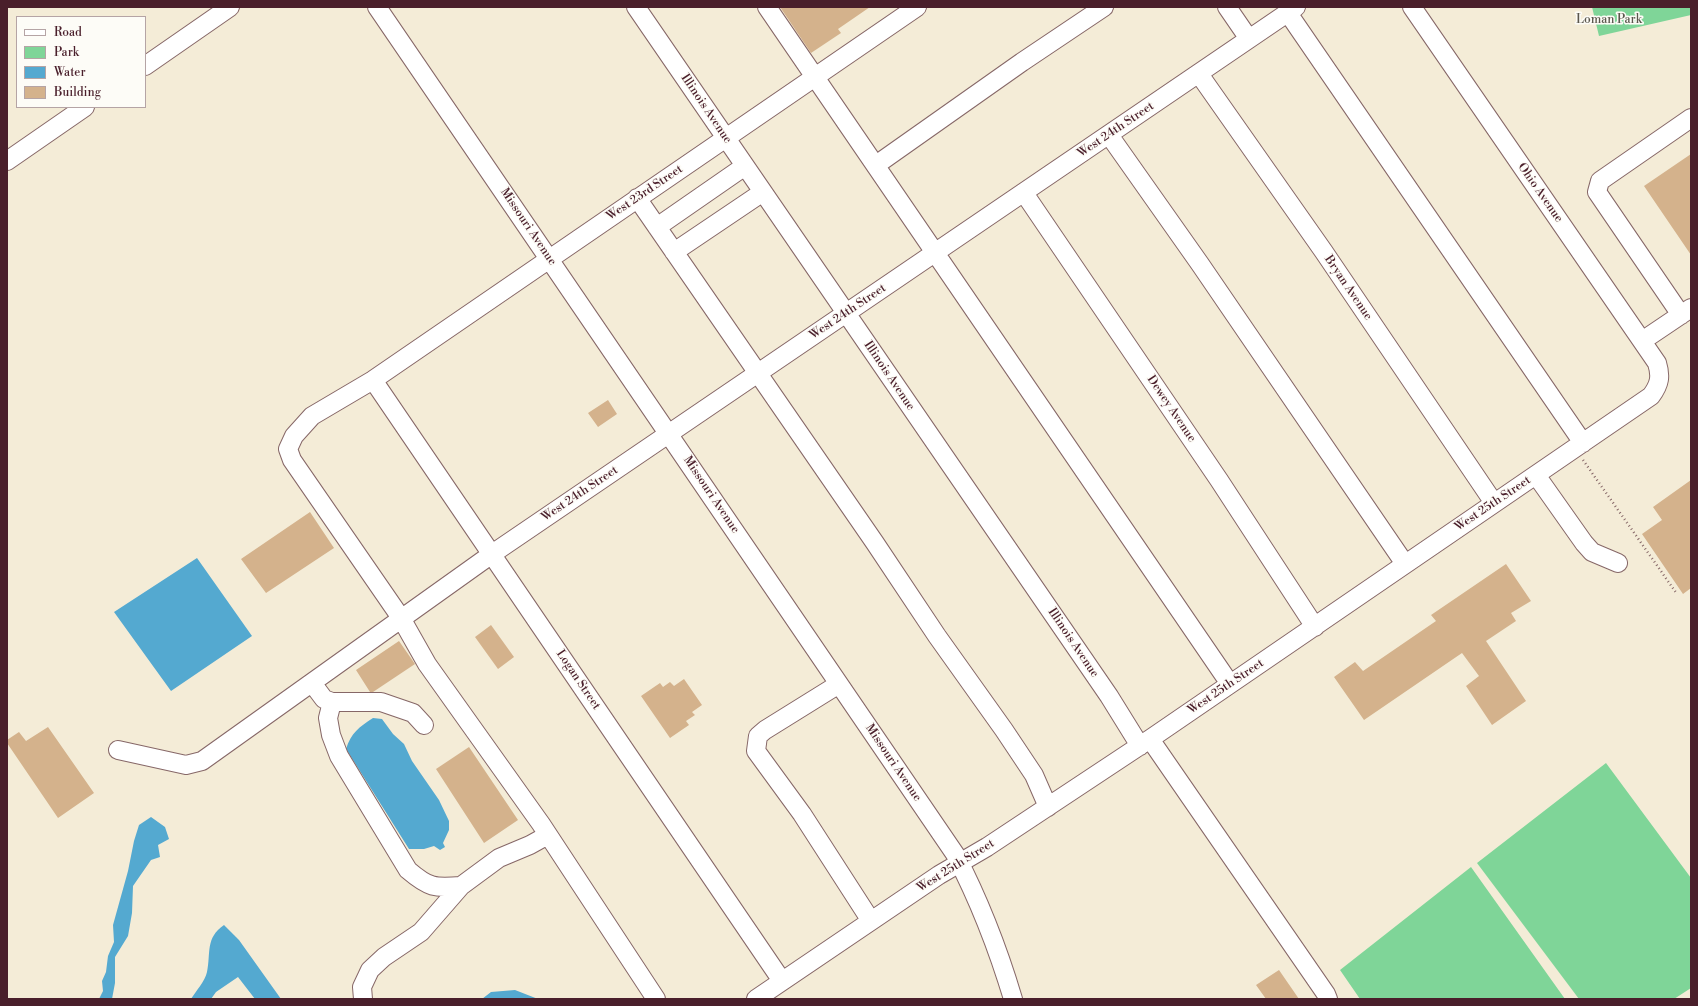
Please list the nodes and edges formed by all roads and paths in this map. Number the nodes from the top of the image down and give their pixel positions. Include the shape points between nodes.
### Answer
1 (230, 7) edge
2 (377, 7) edge
3 (636, 7) edge
4 (767, 7) edge
5 (917, 7) edge
6 (1104, 7) edge
7 (1227, 7) edge
8 (1412, 7) edge
9 (1292, 10) edge
10 (895, 13) edge
11 (1249, 39) junction
12 (146, 65) edge
13 (1199, 74) junction
14 (815, 76) junction
15 (84, 108) edge
16 (1691, 118) edge
17 (1109, 135) junction
18 (726, 137) junction
19 (7, 161) edge
20 (876, 165) junction
21 (745, 166) junction
22 (763, 192) junction
23 (1024, 193) junction
24 (637, 198) junction
25 (657, 227) junction
26 (674, 252) junction
27 (936, 253) junction
28 (549, 258) junction
29 (1686, 312) edge
30 (846, 313) junction
31 (1642, 341) junction
32 (758, 374) junction
33 (373, 380) junction
34 (1659, 382) joint
35 (669, 434) junction
36 (1579, 445) junction
37 (1536, 475) junction
38 (1494, 503) junction
39 (492, 554) junction
40 (1618, 563) dead end
41 (1406, 564) junction
42 (1676, 594) dead end
43 (401, 618) junction
44 (1315, 626) junction
45 (312, 683) junction
46 (839, 684) junction
47 (1230, 684) junction
48 (332, 702) junction
49 (424, 726) dead end
50 (1145, 742) junction
51 (118, 750) dead end
52 (1048, 807) junction
53 (548, 835) junction
54 (960, 863) junction
55 (461, 886) junction
56 (871, 921) junction
57 (782, 982) junction
58 (363, 999) edge
59 (656, 999) edge
60 (756, 999) edge
61 (1013, 999) edge
62 (1328, 999) edge

1 - 12 street
2 - 28 street, Missouri Avenue
3 - 18 street, Illinois Avenue
4 - 14 street
5 - 10 street, West 23rd Street
6 - 20 street
7 - 11 street
8 - 31 street, Ohio Avenue
9 - 11 street, West 24th Street
9 - 36 street
10 - 14 street, West 23rd Street
11 - 13 street, West 24th Street
13 - 17 street, West 24th Street
13 - 38 street, Bryan Avenue via 1324,252
14 - 18 street, West 23rd Street
14 - 20 street
15 - 19 street
16 - 29 street via 1600,181 1597,192
17 - 23 street, West 24th Street
17 - 41 street
18 - 21 street, Illinois Avenue
18 - 24 street, West 23rd Street
20 - 27 street
21 - 22 street, Illinois Avenue
21 - 25 street
22 - 26 street
22 - 30 street, Illinois Avenue
23 - 27 street, West 24th Street
23 - 44 street, Dewey Avenue
24 - 25 street
24 - 28 street, West 23rd Street
25 - 26 street
26 - 32 street
27 - 30 street, West 24th Street
27 - 47 street
28 - 33 street, West 23rd Street
28 - 35 street, Missouri Avenue
29 - 31 street
30 - 32 street, West 24th Street
30 - 50 street, Illinois Avenue via 1109,696
31 - 34 street, Ohio Avenue via 1657,363
32 - 35 street, West 24th Street
32 - 52 street via 1034,774
33 - 39 street, Logan Street
33 - 43 street, West 23rd Street via 312,416 294,436 288,449 292,460
34 - 36 street, West 25th Street via 1651,396
35 - 39 street, West 24th Street
35 - 46 street, Missouri Avenue
36 - 37 street, West 25th Street
36 - 42 path
37 - 38 street, West 25th Street
37 - 40 street via 1592,552
38 - 41 street, West 25th Street
39 - 43 street, West 24th Street
39 - 57 street, Logan Street
41 - 44 street, West 25th Street
43 - 45 street, West 24th Street
43 - 53 street via 427,664
44 - 47 street, West 25th Street
45 - 48 street via 324,699
45 - 51 street, West 24th Street via 202,761 186,765
46 - 54 street, Missouri Avenue
46 - 56 street via 764,730 758,736 756,751 802,814
47 - 50 street, West 25th Street
48 - 49 street via 381,702 413,714
48 - 55 street via 328,718 339,756 408,870 421,881 438,888
50 - 52 street, West 25th Street
50 - 62 street, Illinois Avenue
52 - 54 street, West 25th Street
53 - 55 street via 499,858
53 - 59 street
54 - 56 street, West 25th Street
54 - 61 street, Missouri Avenue via 1001,958
55 - 58 street via 421,932 384,957 370,970 362,987
56 - 57 street, West 25th Street
57 - 60 street, West 25th Street

